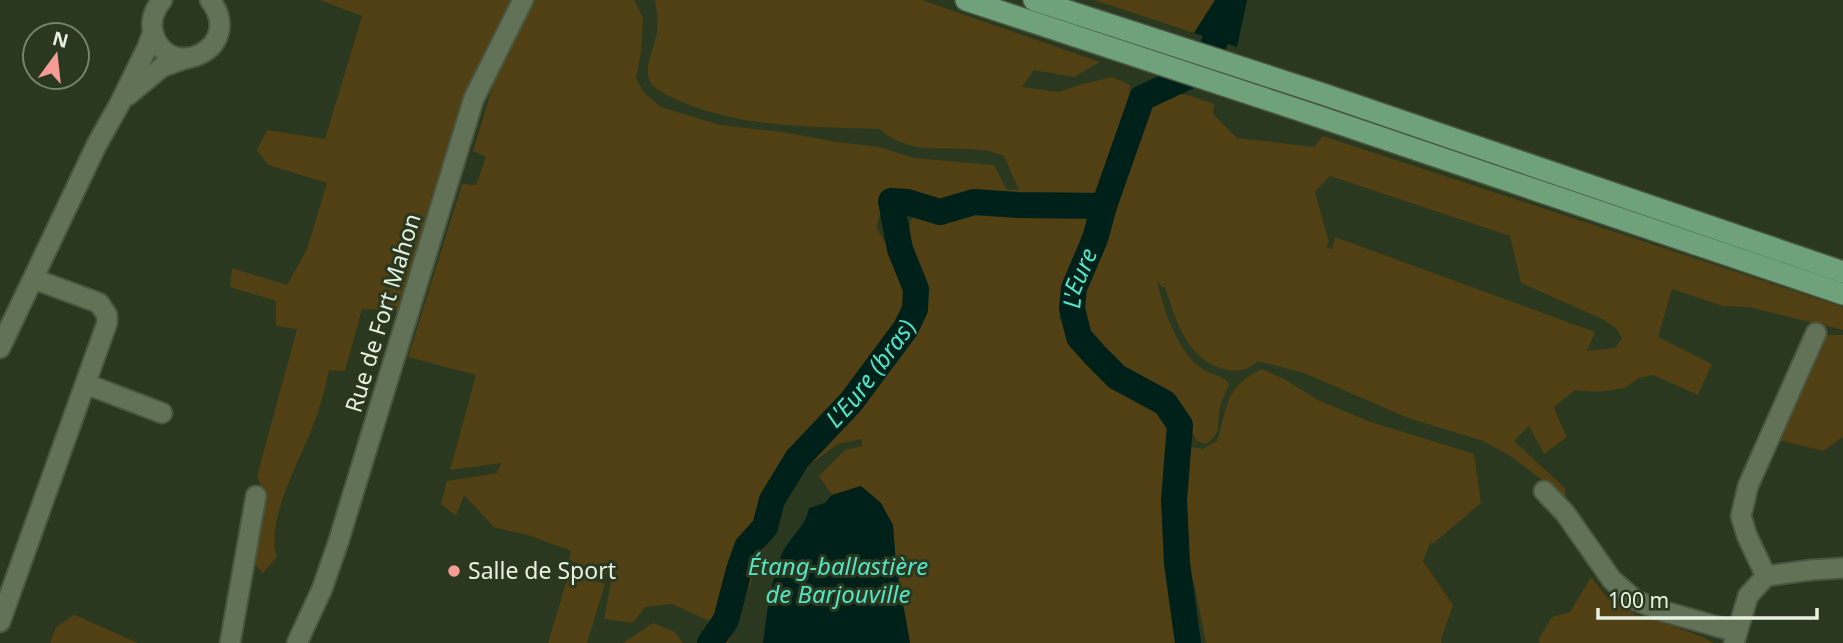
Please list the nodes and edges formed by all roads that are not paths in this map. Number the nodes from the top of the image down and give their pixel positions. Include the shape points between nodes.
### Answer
1 (139, 0) edge
2 (162, 0) edge
3 (523, 0) edge
4 (966, 0) edge
5 (1034, 0) edge
6 (216, 5) edge
7 (1067, 22) junction
8 (153, 29) junction
9 (187, 58) junction
10 (119, 104) junction
11 (1797, 268) junction
12 (1843, 272) edge
13 (34, 279) junction
14 (1843, 294) edge
15 (1816, 333) dead end
16 (0, 348) edge
17 (86, 384) junction
18 (162, 413) dead end
19 (1544, 491) dead end
20 (256, 496) dead end
21 (1843, 568) edge
22 (1766, 576) junction
23 (0, 622) edge
24 (1735, 637) edge
25 (230, 643) edge
26 (297, 643) edge

1 - 8 street
2 - 8 street via 155,10
3 - 26 street, Rue de Fort Mahon via 474,98 342,531
4 - 7 main road
5 - 7 main road
6 - 9 street via 219,32 215,43 197,57
7 - 11 main road via 1317,116
7 - 11 main road via 1323,94
8 - 9 street via 164,51
8 - 10 street
9 - 10 street via 162,67
10 - 13 street
11 - 12 main road
11 - 14 main road
13 - 16 street
13 - 17 street via 99,303 107,315
15 - 22 street via 1748,485 1741,516
17 - 18 street
17 - 23 street
19 - 24 street via 1612,580 1635,600
20 - 25 street
21 - 22 street
22 - 24 street via 1748,596

